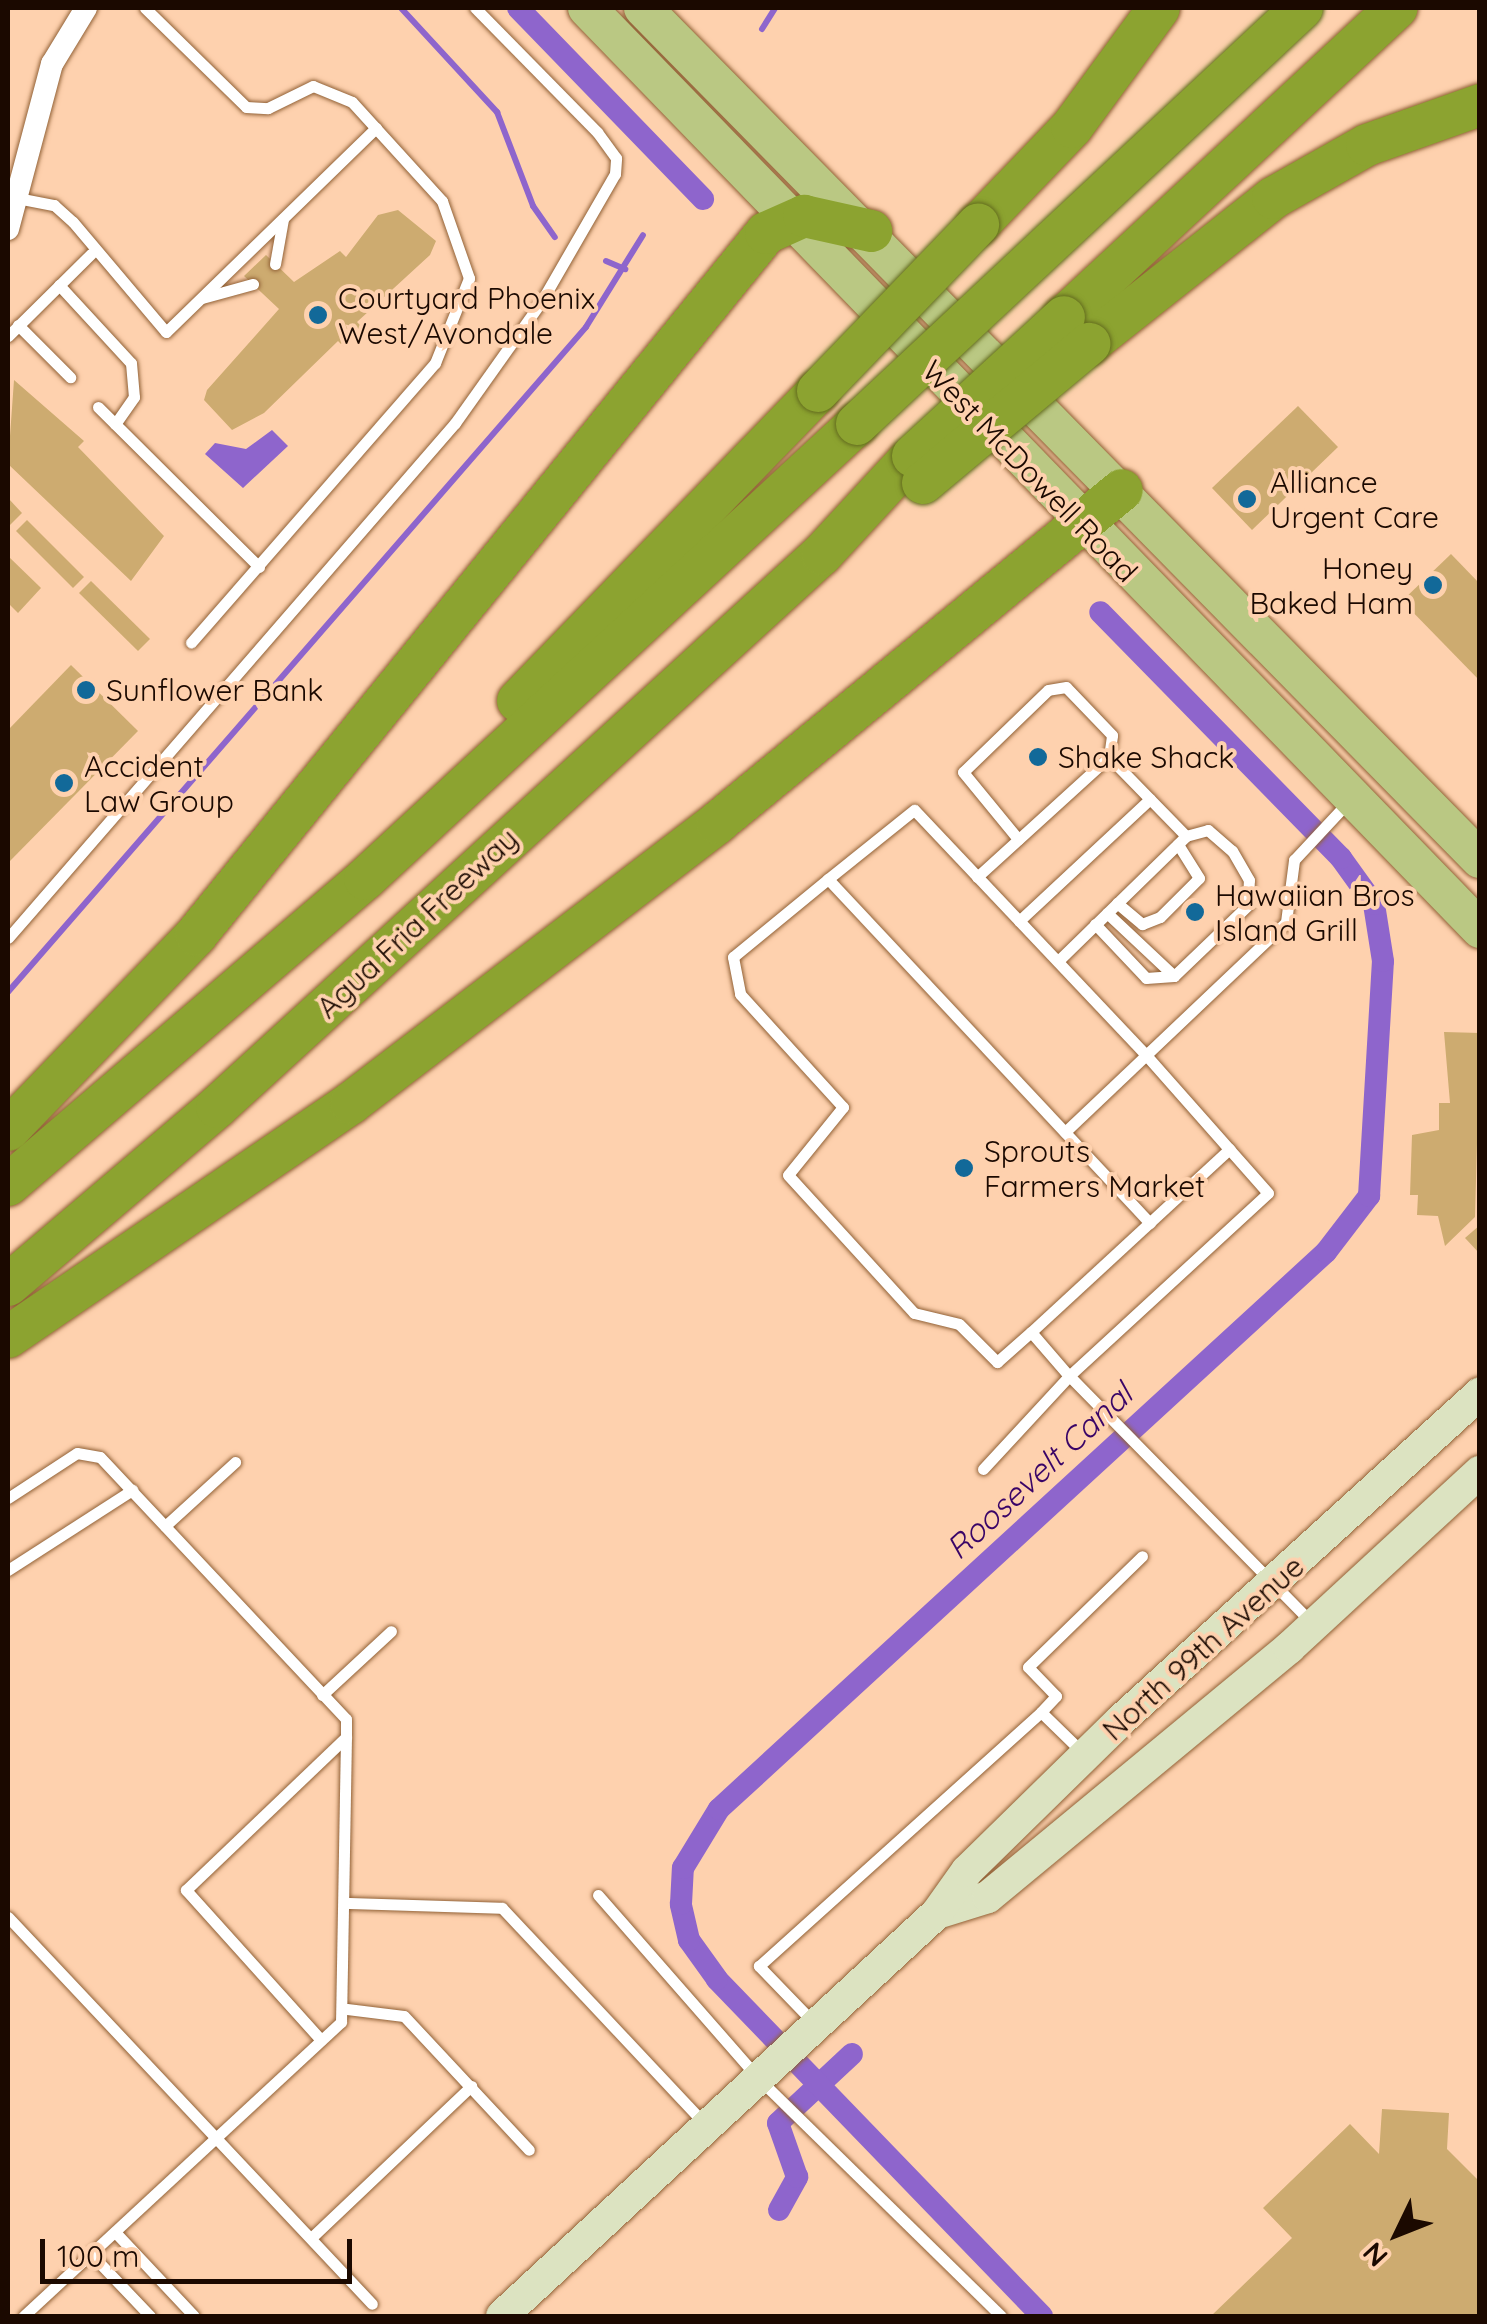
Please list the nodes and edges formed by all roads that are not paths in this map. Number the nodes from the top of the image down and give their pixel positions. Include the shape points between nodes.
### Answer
1 (86, 8) edge
2 (145, 8) edge
3 (476, 8) edge
4 (586, 8) edge
5 (643, 8) edge
6 (1159, 8) edge
7 (1302, 8) edge
8 (1396, 8) edge
9 (1480, 104) edge
10 (376, 128) junction
11 (17, 198) junction
12 (786, 218) junction
13 (283, 219) junction
14 (8, 228) edge
15 (871, 232) junction
16 (91, 254) junction
17 (275, 264) dead end
18 (253, 284) dead end
19 (59, 285) junction
20 (202, 298) junction
21 (18, 325) junction
22 (1076, 330) junction
23 (8, 336) edge
24 (70, 377) dead end
25 (98, 407) dead end
26 (115, 424) junction
27 (1122, 490) junction
28 (1084, 527) junction
29 (259, 567) junction
30 (191, 642) dead end
31 (1110, 757) junction
32 (1150, 798) junction
33 (1352, 799) junction
34 (1018, 840) junction
35 (1182, 840) junction
36 (1480, 859) edge
37 (978, 878) junction
38 (828, 879) junction
39 (1112, 908) junction
40 (1020, 921) junction
41 (1096, 924) junction
42 (1480, 929) edge
43 (8, 938) edge
44 (265, 959) junction
45 (1058, 962) junction
46 (1174, 976) junction
47 (1146, 1055) junction
48 (8, 1130) edge
49 (1065, 1132) junction
50 (1229, 1149) junction
51 (8, 1185) edge
52 (1150, 1222) junction
53 (8, 1285) edge
54 (1030, 1332) junction
55 (8, 1338) edge
56 (1069, 1376) junction
57 (1480, 1393) edge
58 (234, 1462) dead end
59 (983, 1469) dead end
60 (1480, 1472) edge
61 (132, 1490) junction
62 (8, 1498) edge
63 (165, 1526) junction
64 (1142, 1556) dead end
65 (8, 1570) edge
66 (1273, 1584) junction
67 (1314, 1625) junction
68 (391, 1630) dead end
69 (322, 1695) junction
70 (1041, 1712) junction
71 (346, 1737) junction
72 (1085, 1755) junction
73 (598, 1894) dead end
74 (347, 1903) junction
75 (938, 1913) junction
76 (8, 1917) edge
77 (348, 2009) junction
78 (805, 2034) junction
79 (322, 2040) junction
80 (770, 2081) junction
81 (470, 2086) junction
82 (707, 2126) junction
83 (216, 2138) junction
84 (529, 2150) dead end
85 (115, 2232) junction
86 (310, 2238) junction
87 (92, 2254) junction
88 (372, 2304) dead end
89 (24, 2316) edge
90 (150, 2316) edge
91 (194, 2316) edge
92 (502, 2316) edge
93 (1001, 2316) edge

1 - 11 street via 52,64
2 - 10 lane via 246,107 328,88
3 - 43 lane via 597,132 616,158 615,174 541,302 455,422
4 - 12 main road, West McDowell Road
5 - 15 main road, West McDowell Road
6 - 44 highway, bridge via 1072,127
7 - 44 highway, bridge via 365,879
8 - 22 highway
9 - 22 highway via 1367,146 1273,198
10 - 13 lane
10 - 29 lane via 442,201 469,278 434,363
11 - 14 street
11 - 16 lane via 54,206
12 - 15 highway
12 - 28 main road, West McDowell Road
12 - 48 highway via 208,922
13 - 17 lane
13 - 20 lane
15 - 27 main road, West McDowell Road
16 - 19 lane
16 - 20 lane via 166,332
18 - 20 lane
19 - 21 lane
19 - 26 lane via 131,363 134,397
21 - 23 lane
21 - 24 lane
22 - 53 highway, Agua Fria Freeway, bridge via 217,1107
25 - 26 lane
26 - 29 lane
27 - 28 highway
27 - 36 main road, West McDowell Road
28 - 33 main road, West McDowell Road
28 - 55 highway via 351,1103
29 - 30 lane
31 - 32 lane
31 - 34 lane
31 - 34 lane via 1112,735 1066,687 1048,690 970,757 966,783
32 - 35 lane
32 - 40 lane
33 - 42 main road, West McDowell Road
33 - 47 lane via 1294,860 1286,922
34 - 37 lane
35 - 39 lane
35 - 39 lane via 1199,878 1160,917 1142,924
35 - 46 lane via 1208,830 1232,851 1249,880 1248,906
37 - 38 lane via 914,810
37 - 40 lane
38 - 49 lane
38 - 54 lane via 733,958 740,994 843,1107 788,1175 914,1313 959,1324 996,1362
39 - 41 lane
39 - 46 lane
40 - 45 lane
41 - 45 lane
41 - 46 lane via 1146,978
44 - 51 highway
45 - 47 lane
47 - 49 lane
47 - 50 lane
49 - 52 lane
50 - 52 lane
50 - 56 lane via 1268,1193
52 - 54 lane
54 - 56 lane
56 - 59 lane
56 - 66 lane
57 - 66 main road, North 99th Avenue
58 - 63 lane
60 - 67 main road, North 99th Avenue
61 - 62 lane via 100,1456 77,1453
61 - 63 lane
61 - 65 lane
63 - 69 lane
64 - 70 lane via 1028,1667 1056,1696
66 - 67 lane
66 - 72 main road, North 99th Avenue
67 - 75 main road, North 99th Avenue via 988,1898
68 - 69 lane
69 - 71 lane via 346,1720
70 - 72 lane
70 - 78 lane via 758,1966
71 - 74 lane
71 - 79 lane via 186,1890
72 - 75 main road, North 99th Avenue via 967,1870
73 - 80 lane
74 - 77 lane
74 - 82 lane via 502,1908
75 - 78 main road, North 99th Avenue
76 - 83 lane
77 - 79 lane
77 - 81 lane via 404,2016
78 - 80 main road, North 99th Avenue
79 - 83 lane
80 - 82 main road, North 99th Avenue
80 - 93 lane via 799,2119
81 - 84 lane
81 - 86 lane
82 - 92 main road, North 99th Avenue
83 - 85 lane
83 - 86 lane
85 - 87 lane
85 - 91 lane
86 - 88 lane
87 - 89 lane
87 - 90 lane

